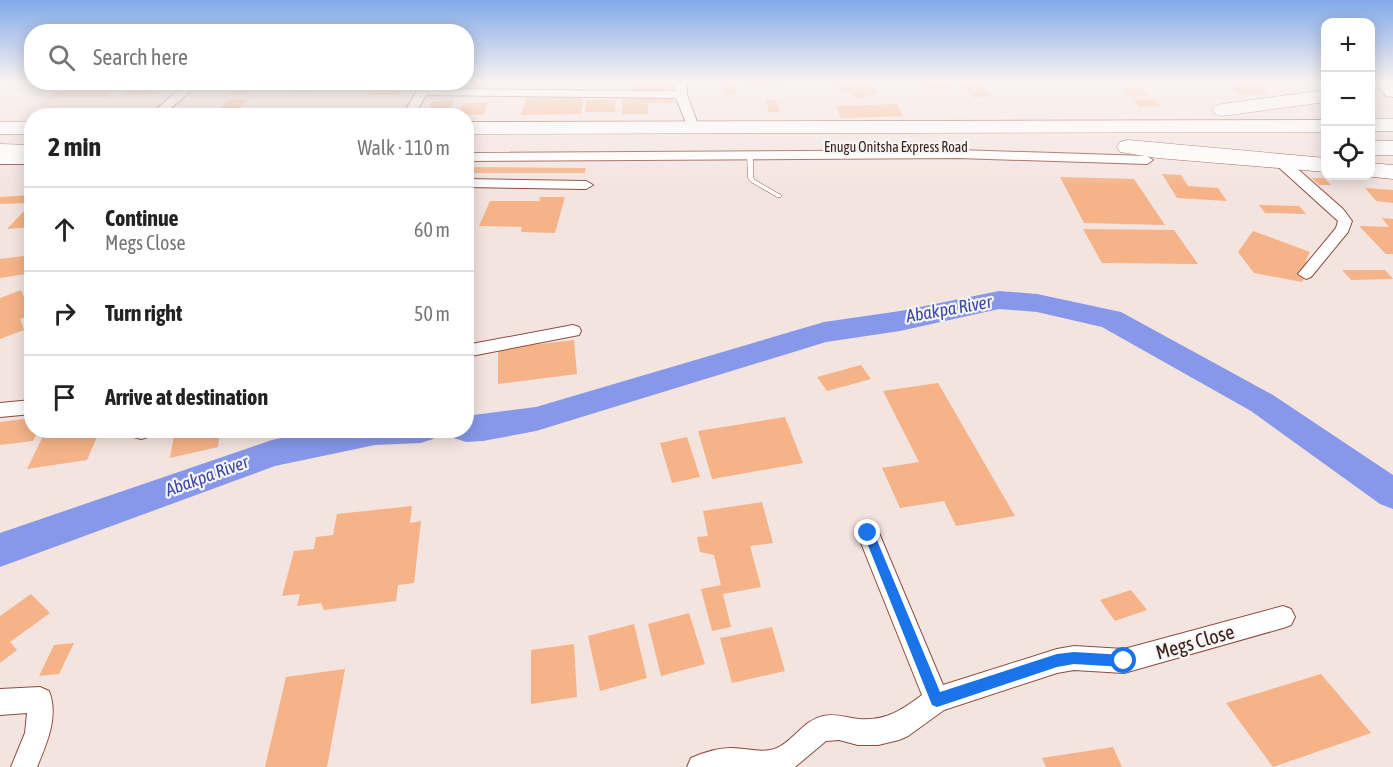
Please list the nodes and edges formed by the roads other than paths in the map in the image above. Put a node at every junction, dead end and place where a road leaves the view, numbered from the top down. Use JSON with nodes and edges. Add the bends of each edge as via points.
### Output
{"nodes":[{"id":1,"x":689,"y":118,"type":"edge"},
{"id":2,"x":1168,"y":118,"type":"edge"},
{"id":3,"x":1375,"y":125,"type":"edge"},
{"id":4,"x":1393,"y":125,"type":"edge"},
{"id":5,"x":1321,"y":126,"type":"edge"},
{"id":6,"x":0,"y":128,"type":"edge"},
{"id":7,"x":24,"y":128,"type":"edge"},
{"id":8,"x":474,"y":128,"type":"edge"},
{"id":9,"x":693,"y":128,"type":"junction"},
{"id":10,"x":1049,"y":128,"type":"junction"},
{"id":11,"x":1128,"y":147,"type":"junction"},
{"id":12,"x":1321,"y":147,"type":"edge"},
{"id":13,"x":1375,"y":148,"type":"edge"},
{"id":14,"x":1393,"y":148,"type":"edge"},
{"id":15,"x":474,"y":149,"type":"edge"},
{"id":16,"x":0,"y":151,"type":"edge"},
{"id":17,"x":24,"y":152,"type":"edge"},
{"id":18,"x":750,"y":155,"type":"junction"},
{"id":19,"x":474,"y":157,"type":"edge"},
{"id":20,"x":0,"y":160,"type":"edge"},
{"id":21,"x":24,"y":160,"type":"edge"},
{"id":22,"x":1147,"y":160,"type":"dead end"},
{"id":23,"x":1280,"y":160,"type":"junction"},
{"id":24,"x":1321,"y":164,"type":"edge"},
{"id":25,"x":1375,"y":170,"type":"edge"},
{"id":26,"x":1393,"y":172,"type":"edge"},
{"id":27,"x":474,"y":183,"type":"edge"},
{"id":28,"x":586,"y":185,"type":"dead end"},
{"id":29,"x":779,"y":196,"type":"dead end"},
{"id":30,"x":1306,"y":274,"type":"dead end"},
{"id":31,"x":573,"y":331,"type":"dead end"},
{"id":32,"x":474,"y":350,"type":"edge"},
{"id":33,"x":24,"y":408,"type":"edge"},
{"id":34,"x":0,"y":410,"type":"edge"},
{"id":35,"x":868,"y":533,"type":"dead end"},
{"id":36,"x":1283,"y":617,"type":"dead end"},
{"id":37,"x":937,"y":700,"type":"junction"},
{"id":38,"x":0,"y":702,"type":"edge"},
{"id":39,"x":780,"y":763,"type":"edge"},
{"id":40,"x":24,"y":767,"type":"edge"},
{"id":41,"x":700,"y":767,"type":"edge"}],
"edges":[{"from":1,"to":9,"type":"street"},
{"from":2,"to":10,"type":"highway"},
{"from":3,"to":4,"type":"highway"},
{"from":5,"to":10,"type":"highway","name":"Enugu Onitsha Express Road"},
{"from":6,"to":7,"type":"highway"},
{"from":8,"to":9,"type":"highway","name":"Enugu Onitsha Express Road"},
{"from":9,"to":10,"type":"highway","name":"Enugu Onitsha Express Road"},
{"from":11,"to":12,"type":"highway","name":"Enugu Onitsha Express Road"},
{"from":11,"to":15,"type":"highway","name":"Enugu Onitsha Express Road"},
{"from":11,"to":23,"type":"highway"},
{"from":13,"to":14,"type":"highway"},
{"from":16,"to":17,"type":"highway"},
{"from":18,"to":19,"type":"street"},
{"from":18,"to":22,"type":"street","via":[[959,154]]},
{"from":18,"to":29,"type":"lane","via":[[750,177]]},
{"from":20,"to":21,"type":"street"},
{"from":23,"to":24,"type":"highway"},
{"from":23,"to":30,"type":"street","via":[[1345,221]]},
{"from":25,"to":26,"type":"highway"},
{"from":27,"to":28,"type":"street"},
{"from":31,"to":32,"type":"street"},
{"from":33,"to":34,"type":"street"},
{"from":35,"to":37,"type":"street"},
{"from":36,"to":37,"type":"street","name":"Megs Close","via":[[1124,661],[1057,661]]},
{"from":37,"to":39,"type":"street","name":"Megs Close","via":[[899,727],[878,732],[821,729]]},
{"from":38,"to":40,"type":"street","via":[[40,700],[38,734]]},
{"from":39,"to":41,"type":"street","via":[[729,761]]}]}
